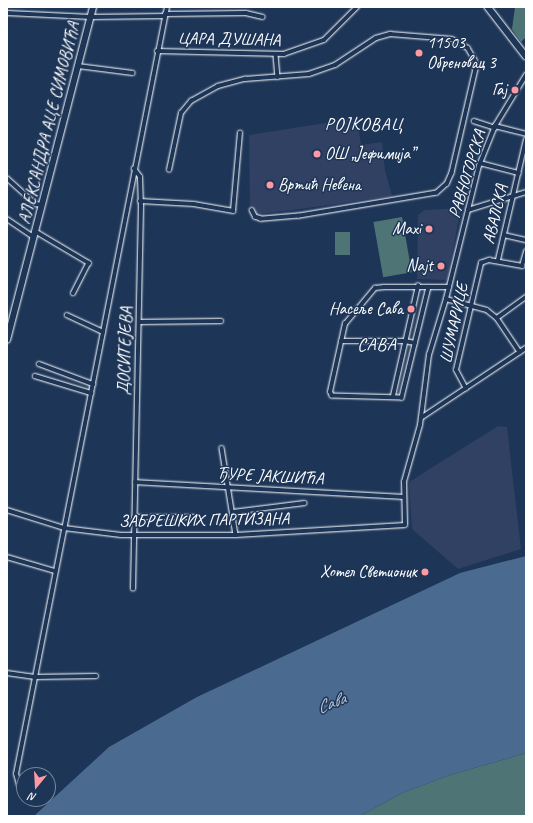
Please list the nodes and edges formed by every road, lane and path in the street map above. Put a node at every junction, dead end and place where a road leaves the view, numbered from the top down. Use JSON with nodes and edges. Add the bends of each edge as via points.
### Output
{"nodes":[{"id":1,"x":93,"y":7,"type":"edge"},
{"id":2,"x":166,"y":7,"type":"edge"},
{"id":3,"x":357,"y":7,"type":"edge"},
{"id":4,"x":488,"y":7,"type":"edge"},
{"id":5,"x":7,"y":13,"type":"edge"},
{"id":6,"x":165,"y":15,"type":"junction"},
{"id":7,"x":91,"y":17,"type":"junction"},
{"id":8,"x":263,"y":17,"type":"dead end"},
{"id":9,"x":157,"y":51,"type":"junction"},
{"id":10,"x":276,"y":55,"type":"junction"},
{"id":11,"x":526,"y":56,"type":"edge"},
{"id":12,"x":78,"y":66,"type":"junction"},
{"id":13,"x":133,"y":73,"type":"dead end"},
{"id":14,"x":526,"y":75,"type":"edge"},
{"id":15,"x":278,"y":77,"type":"junction"},
{"id":16,"x":474,"y":121,"type":"dead end"},
{"id":17,"x":495,"y":127,"type":"junction"},
{"id":18,"x":240,"y":133,"type":"dead end"},
{"id":19,"x":526,"y":134,"type":"edge"},
{"id":20,"x":526,"y":140,"type":"edge"},
{"id":21,"x":480,"y":163,"type":"junction"},
{"id":22,"x":134,"y":170,"type":"junction"},
{"id":23,"x":170,"y":170,"type":"dead end"},
{"id":24,"x":519,"y":173,"type":"junction"},
{"id":25,"x":7,"y":178,"type":"edge"},
{"id":26,"x":526,"y":192,"type":"edge"},
{"id":27,"x":513,"y":196,"type":"junction"},
{"id":28,"x":140,"y":201,"type":"junction"},
{"id":29,"x":42,"y":205,"type":"junction"},
{"id":30,"x":468,"y":210,"type":"junction"},
{"id":31,"x":252,"y":211,"type":"dead end"},
{"id":32,"x":7,"y":219,"type":"edge"},
{"id":33,"x":34,"y":234,"type":"junction"},
{"id":34,"x":504,"y":235,"type":"junction"},
{"id":35,"x":526,"y":240,"type":"edge"},
{"id":36,"x":526,"y":252,"type":"edge"},
{"id":37,"x":498,"y":260,"type":"junction"},
{"id":38,"x":418,"y":286,"type":"junction"},
{"id":39,"x":429,"y":287,"type":"junction"},
{"id":40,"x":449,"y":287,"type":"junction"},
{"id":41,"x":74,"y":293,"type":"dead end"},
{"id":42,"x":526,"y":297,"type":"edge"},
{"id":43,"x":446,"y":299,"type":"junction"},
{"id":44,"x":470,"y":305,"type":"junction"},
{"id":45,"x":67,"y":315,"type":"dead end"},
{"id":46,"x":497,"y":318,"type":"junction"},
{"id":47,"x":221,"y":321,"type":"dead end"},
{"id":48,"x":139,"y":322,"type":"junction"},
{"id":49,"x":9,"y":327,"type":"edge"},
{"id":50,"x":103,"y":332,"type":"junction"},
{"id":51,"x":7,"y":340,"type":"edge"},
{"id":52,"x":341,"y":341,"type":"junction"},
{"id":53,"x":404,"y":341,"type":"junction"},
{"id":54,"x":415,"y":343,"type":"junction"},
{"id":55,"x":526,"y":348,"type":"edge"},
{"id":56,"x":520,"y":352,"type":"junction"},
{"id":57,"x":40,"y":364,"type":"dead end"},
{"id":58,"x":35,"y":376,"type":"dead end"},
{"id":59,"x":93,"y":384,"type":"junction"},
{"id":60,"x":466,"y":389,"type":"junction"},
{"id":61,"x":91,"y":393,"type":"junction"},
{"id":62,"x":393,"y":396,"type":"junction"},
{"id":63,"x":421,"y":418,"type":"junction"},
{"id":64,"x":222,"y":448,"type":"dead end"},
{"id":65,"x":135,"y":482,"type":"junction"},
{"id":66,"x":228,"y":486,"type":"junction"},
{"id":67,"x":403,"y":497,"type":"junction"},
{"id":68,"x":304,"y":503,"type":"dead end"},
{"id":69,"x":7,"y":510,"type":"edge"},
{"id":70,"x":233,"y":512,"type":"junction"},
{"id":71,"x":134,"y":517,"type":"junction"},
{"id":72,"x":194,"y":517,"type":"dead end"},
{"id":73,"x":405,"y":525,"type":"joint"},
{"id":74,"x":64,"y":528,"type":"junction"},
{"id":75,"x":134,"y":535,"type":"junction"},
{"id":76,"x":236,"y":535,"type":"junction"},
{"id":77,"x":7,"y":557,"type":"edge"},
{"id":78,"x":55,"y":571,"type":"junction"},
{"id":79,"x":133,"y":589,"type":"dead end"},
{"id":80,"x":7,"y":673,"type":"edge"},
{"id":81,"x":96,"y":676,"type":"dead end"},
{"id":82,"x":35,"y":678,"type":"junction"},
{"id":83,"x":17,"y":767,"type":"edge"}],
"edges":[{"from":1,"to":7,"type":"street","name":"АЛЕКСАНДРА АЦЕ СИМОВИЋА"},
{"from":2,"to":6,"type":"street"},
{"from":3,"to":10,"type":"street","name":"ЦАРА ДУШАНА","via":[[324,40],[301,50]]},
{"from":4,"to":11,"type":"street"},
{"from":5,"to":7,"type":"street"},
{"from":6,"to":7,"type":"street"},
{"from":6,"to":8,"type":"street","via":[[246,12]]},
{"from":6,"to":9,"type":"street"},
{"from":7,"to":12,"type":"street","name":"АЛЕКСАНДРА АЦЕ СИМОВИЋА"},
{"from":9,"to":10,"type":"street","name":"ЦАРА ДУШАНА"},
{"from":9,"to":22,"type":"street"},
{"from":10,"to":15,"type":"street"},
{"from":12,"to":13,"type":"street"},
{"from":12,"to":29,"type":"street","name":"АЛЕКСАНДРА АЦЕ СИМОВИЋА"},
{"from":14,"to":17,"type":"street","name":"РАВНОГОРСКА"},
{"from":15,"to":23,"type":"street","via":[[229,82],[191,100],[181,113]]},
{"from":15,"to":31,"type":"street","via":[[309,74],[329,68],[376,38],[390,34],[457,41],[468,48],[476,64],[452,173],[447,184],[437,193],[299,216],[261,219],[255,217]]},
{"from":16,"to":17,"type":"street"},
{"from":17,"to":19,"type":"street"},
{"from":17,"to":21,"type":"street","name":"РАВНОГОРСКА"},
{"from":18,"to":28,"type":"street","via":[[233,211],[194,204]]},
{"from":20,"to":24,"type":"street","name":"АВАЛСКА"},
{"from":21,"to":24,"type":"street","name":"АВАЛСКА"},
{"from":21,"to":30,"type":"street","name":"РАВНОГОРСКА"},
{"from":22,"to":28,"type":"street","name":"ДОСИТЕЈЕВА","via":[[140,177]]},
{"from":22,"to":50,"type":"street"},
{"from":24,"to":27,"type":"street","name":"АВАЛСКА"},
{"from":25,"to":29,"type":"street","via":[[35,203]]},
{"from":26,"to":27,"type":"street"},
{"from":27,"to":30,"type":"street"},
{"from":27,"to":34,"type":"street","name":"АВАЛСКА"},
{"from":28,"to":48,"type":"street","name":"ДОСИТЕЈЕВА"},
{"from":29,"to":33,"type":"street","name":"АЛЕКСАНДРА АЦЕ СИМОВИЋА"},
{"from":30,"to":40,"type":"street","name":"РАВНОГОРСКА"},
{"from":32,"to":33,"type":"street"},
{"from":33,"to":41,"type":"street","via":[[89,262]]},
{"from":33,"to":49,"type":"street","name":"АЛЕКСАНДРА АЦЕ СИМОВИЋА"},
{"from":34,"to":35,"type":"street"},
{"from":34,"to":37,"type":"street","name":"АВАЛСКА"},
{"from":36,"to":37,"type":"street","via":[[522,266]]},
{"from":37,"to":44,"type":"street","name":"ШУМАРИЦЕ","via":[[483,261]]},
{"from":38,"to":39,"type":"street"},
{"from":38,"to":52,"type":"street","via":[[375,288],[347,320]]},
{"from":38,"to":53,"type":"street"},
{"from":39,"to":40,"type":"street"},
{"from":39,"to":54,"type":"street"},
{"from":40,"to":43,"type":"street","name":"РАВНОГОРСКА"},
{"from":42,"to":46,"type":"street"},
{"from":43,"to":44,"type":"street"},
{"from":43,"to":63,"type":"street","name":"РАВНОГОРСКА","via":[[429,355]]},
{"from":44,"to":46,"type":"street","via":[[487,310]]},
{"from":44,"to":60,"type":"street","name":"ШУМАРИЦЕ","via":[[456,370]]},
{"from":45,"to":50,"type":"street"},
{"from":46,"to":56,"type":"street"},
{"from":47,"to":48,"type":"street"},
{"from":48,"to":65,"type":"street","name":"ДОСИТЕЈЕВА"},
{"from":49,"to":51,"type":"street","name":"АЛЕКСАНДРА АЦЕ СИМОВИЋА"},
{"from":50,"to":59,"type":"street"},
{"from":52,"to":53,"type":"street"},
{"from":52,"to":62,"type":"street","via":[[330,392],[332,396]]},
{"from":53,"to":54,"type":"street"},
{"from":53,"to":62,"type":"street"},
{"from":54,"to":62,"type":"street","via":[[402,398]]},
{"from":55,"to":56,"type":"street"},
{"from":56,"to":60,"type":"street"},
{"from":57,"to":59,"type":"street"},
{"from":58,"to":61,"type":"street"},
{"from":59,"to":61,"type":"street"},
{"from":60,"to":63,"type":"street"},
{"from":61,"to":74,"type":"street"},
{"from":63,"to":67,"type":"street","name":"РАВНОГОРСКА","via":[[404,482]]},
{"from":64,"to":66,"type":"street"},
{"from":65,"to":66,"type":"street","name":"ЂУРЕ ЈАКШИЋА"},
{"from":65,"to":71,"type":"street","name":"ДОСИТЕЈЕВА"},
{"from":66,"to":67,"type":"street","name":"ЂУРЕ ЈАКШИЋА"},
{"from":66,"to":70,"type":"street"},
{"from":67,"to":73,"type":"street","name":"РАВНОГОРСКА"},
{"from":68,"to":70,"type":"street"},
{"from":69,"to":74,"type":"street","name":"ЗАБРЕШКИХ ПАРТИЗАНА"},
{"from":70,"to":76,"type":"street"},
{"from":71,"to":72,"type":"street"},
{"from":71,"to":75,"type":"street","name":"ДОСИТЕЈЕВА"},
{"from":73,"to":76,"type":"street","name":"ЗАБРЕШКИХ ПАРТИЗАНА"},
{"from":74,"to":75,"type":"street","name":"ЗАБРЕШКИХ ПАРТИЗАНА","via":[[100,534]]},
{"from":74,"to":78,"type":"street"},
{"from":75,"to":76,"type":"street","name":"ЗАБРЕШКИХ ПАРТИЗАНА"},
{"from":75,"to":79,"type":"street","name":"ДОСИТЕЈЕВА"},
{"from":77,"to":78,"type":"street"},
{"from":78,"to":82,"type":"street"},
{"from":80,"to":82,"type":"street"},
{"from":81,"to":82,"type":"street"},
{"from":82,"to":83,"type":"street"}]}
